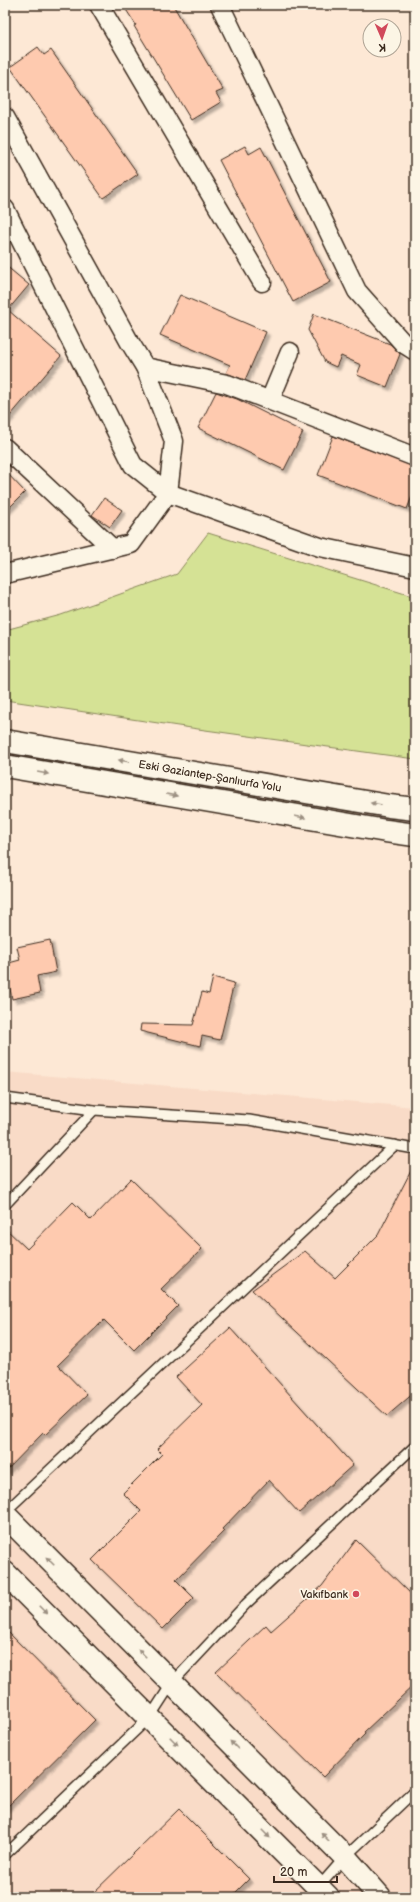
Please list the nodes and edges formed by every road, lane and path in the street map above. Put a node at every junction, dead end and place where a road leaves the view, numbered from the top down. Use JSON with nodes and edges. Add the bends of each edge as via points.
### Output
{"nodes":[{"id":1,"x":99,"y":5,"type":"edge"},
{"id":2,"x":220,"y":5,"type":"edge"},
{"id":3,"x":5,"y":118,"type":"edge"},
{"id":4,"x":5,"y":208,"type":"edge"},
{"id":5,"x":262,"y":282,"type":"dead end"},
{"id":6,"x":415,"y":351,"type":"edge"},
{"id":7,"x":290,"y":352,"type":"dead end"},
{"id":8,"x":145,"y":367,"type":"junction"},
{"id":9,"x":270,"y":400,"type":"junction"},
{"id":10,"x":5,"y":448,"type":"edge"},
{"id":11,"x":415,"y":457,"type":"edge"},
{"id":12,"x":168,"y":493,"type":"junction"},
{"id":13,"x":113,"y":548,"type":"junction"},
{"id":14,"x":415,"y":567,"type":"edge"},
{"id":15,"x":5,"y":574,"type":"edge"},
{"id":16,"x":5,"y":741,"type":"edge"},
{"id":17,"x":5,"y":766,"type":"edge"},
{"id":18,"x":415,"y":809,"type":"edge"},
{"id":19,"x":415,"y":834,"type":"edge"},
{"id":20,"x":5,"y":1098,"type":"edge"},
{"id":21,"x":94,"y":1110,"type":"junction"},
{"id":22,"x":395,"y":1145,"type":"junction"},
{"id":23,"x":415,"y":1149,"type":"edge"},
{"id":24,"x":5,"y":1205,"type":"edge"},
{"id":25,"x":415,"y":1446,"type":"edge"},
{"id":26,"x":5,"y":1512,"type":"edge"},
{"id":27,"x":5,"y":1515,"type":"edge"},
{"id":28,"x":5,"y":1573,"type":"edge"},
{"id":29,"x":172,"y":1683,"type":"junction"},
{"id":30,"x":150,"y":1717,"type":"junction"},
{"id":31,"x":415,"y":1791,"type":"edge"},
{"id":32,"x":5,"y":1854,"type":"edge"},
{"id":33,"x":345,"y":1857,"type":"junction"},
{"id":34,"x":319,"y":1894,"type":"edge"},
{"id":35,"x":380,"y":1897,"type":"edge"}],
"edges":[{"from":1,"to":5,"type":"street"},
{"from":2,"to":6,"type":"street","via":[[357,291],[404,344]]},
{"from":3,"to":8,"type":"street","via":[[128,341]]},
{"from":4,"to":12,"type":"street","via":[[133,465]]},
{"from":7,"to":9,"type":"street"},
{"from":8,"to":9,"type":"street","via":[[227,384]]},
{"from":8,"to":12,"type":"street","via":[[174,442]]},
{"from":9,"to":11,"type":"street"},
{"from":10,"to":13,"type":"street"},
{"from":12,"to":13,"type":"street","via":[[131,544]]},
{"from":12,"to":14,"type":"street","via":[[320,547]]},
{"from":13,"to":15,"type":"street"},
{"from":18,"to":16,"type":"street","name":"Eski Gaziantep-Şanlıurfa Yolu","one_way":true},
{"from":17,"to":19,"type":"street","one_way":true,"via":[[362,828]]},
{"from":20,"to":21,"type":"lane"},
{"from":21,"to":22,"type":"lane","via":[[249,1120]]},
{"from":21,"to":24,"type":"lane"},
{"from":22,"to":23,"type":"lane"},
{"from":22,"to":26,"type":"lane"},
{"from":25,"to":29,"type":"lane","via":[[246,1604]]},
{"from":29,"to":27,"type":"street","one_way":true},
{"from":28,"to":30,"type":"street","one_way":true},
{"from":29,"to":30,"type":"lane"},
{"from":33,"to":29,"type":"street","one_way":true},
{"from":30,"to":32,"type":"lane"},
{"from":30,"to":34,"type":"street","one_way":true},
{"from":31,"to":33,"type":"lane"},
{"from":33,"to":34,"type":"lane"},
{"from":33,"to":35,"type":"street"}]}
